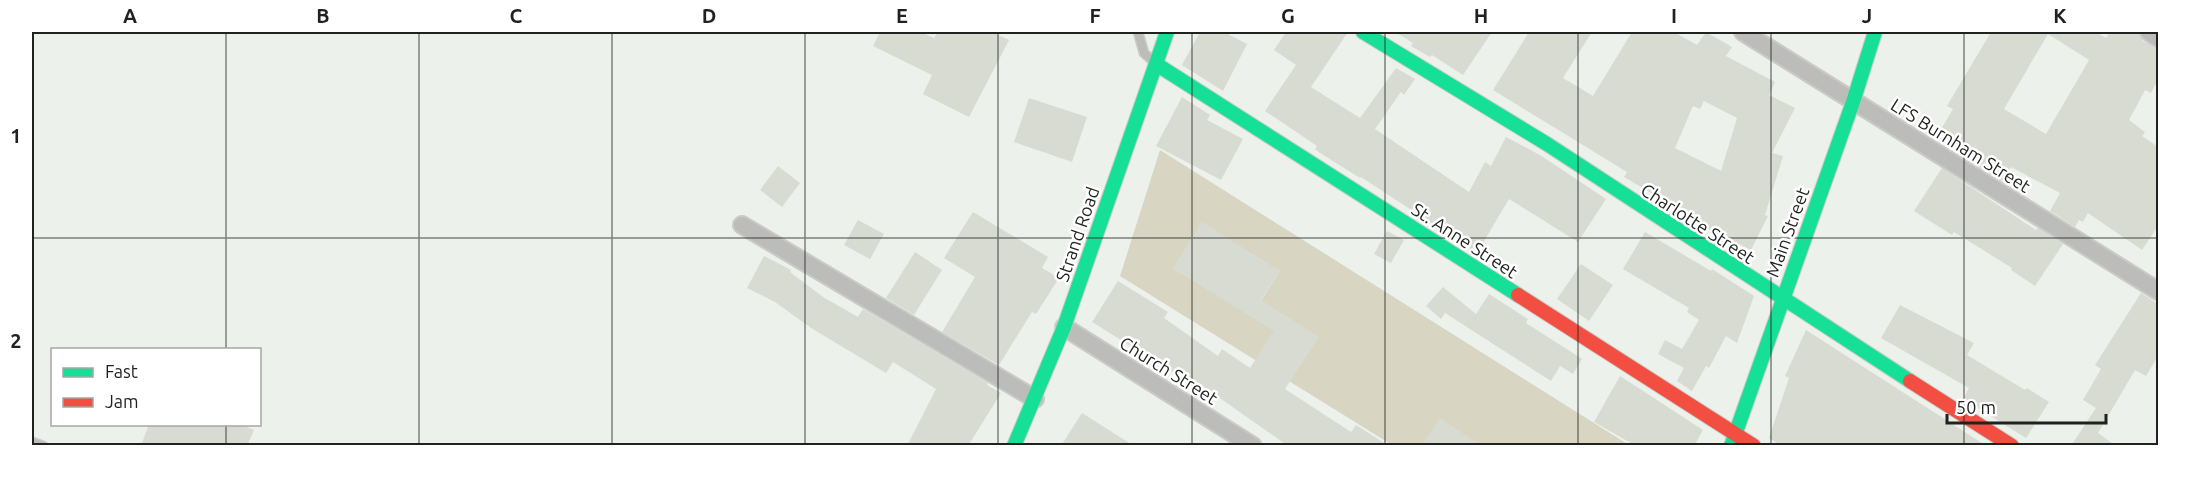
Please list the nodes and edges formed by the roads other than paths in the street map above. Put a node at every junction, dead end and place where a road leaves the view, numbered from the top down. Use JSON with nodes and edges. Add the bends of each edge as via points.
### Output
{"nodes":[{"id":1,"x":1138,"y":32,"type":"edge"},
{"id":2,"x":1167,"y":32,"type":"edge"},
{"id":3,"x":1364,"y":32,"type":"edge"},
{"id":4,"x":1743,"y":32,"type":"edge"},
{"id":5,"x":1875,"y":32,"type":"edge"},
{"id":6,"x":2149,"y":32,"type":"edge"},
{"id":7,"x":2158,"y":38,"type":"edge"},
{"id":8,"x":1156,"y":64,"type":"junction"},
{"id":9,"x":1853,"y":102,"type":"junction"},
{"id":10,"x":742,"y":225,"type":"dead end"},
{"id":11,"x":2158,"y":291,"type":"edge"},
{"id":12,"x":1782,"y":300,"type":"junction"},
{"id":13,"x":1064,"y":327,"type":"junction"},
{"id":14,"x":1035,"y":399,"type":"junction"},
{"id":15,"x":1733,"y":440,"type":"edge"},
{"id":16,"x":32,"y":442,"type":"edge"},
{"id":17,"x":43,"y":446,"type":"edge"},
{"id":18,"x":1014,"y":446,"type":"edge"},
{"id":19,"x":1253,"y":446,"type":"edge"},
{"id":20,"x":1754,"y":446,"type":"edge"},
{"id":21,"x":2012,"y":446,"type":"edge"}],
"edges":[{"from":1,"to":8,"type":"lane","via":[[1144,53]]},
{"from":2,"to":8,"type":"street","name":"Strand Road"},
{"from":3,"to":12,"type":"street","name":"Charlotte Street","via":[[1547,144]]},
{"from":4,"to":9,"type":"street","name":"LFS Burnham Street"},
{"from":5,"to":9,"type":"street","name":"Main Street"},
{"from":6,"to":7,"type":"street"},
{"from":8,"to":13,"type":"street","name":"Strand Road"},
{"from":8,"to":15,"type":"street","name":"St. Anne Street"},
{"from":9,"to":11,"type":"street","name":"LFS Burnham Street"},
{"from":9,"to":12,"type":"street","name":"Main Street"},
{"from":10,"to":14,"type":"street"},
{"from":12,"to":15,"type":"street","name":"Main Street"},
{"from":12,"to":21,"type":"street","name":"Charlotte Street"},
{"from":13,"to":14,"type":"street","name":"Strand Road"},
{"from":13,"to":19,"type":"street","name":"Church Street"},
{"from":14,"to":18,"type":"street","name":"Strand Road"},
{"from":15,"to":20,"type":"street","name":"St. Anne Street"},
{"from":16,"to":17,"type":"lane"}]}
